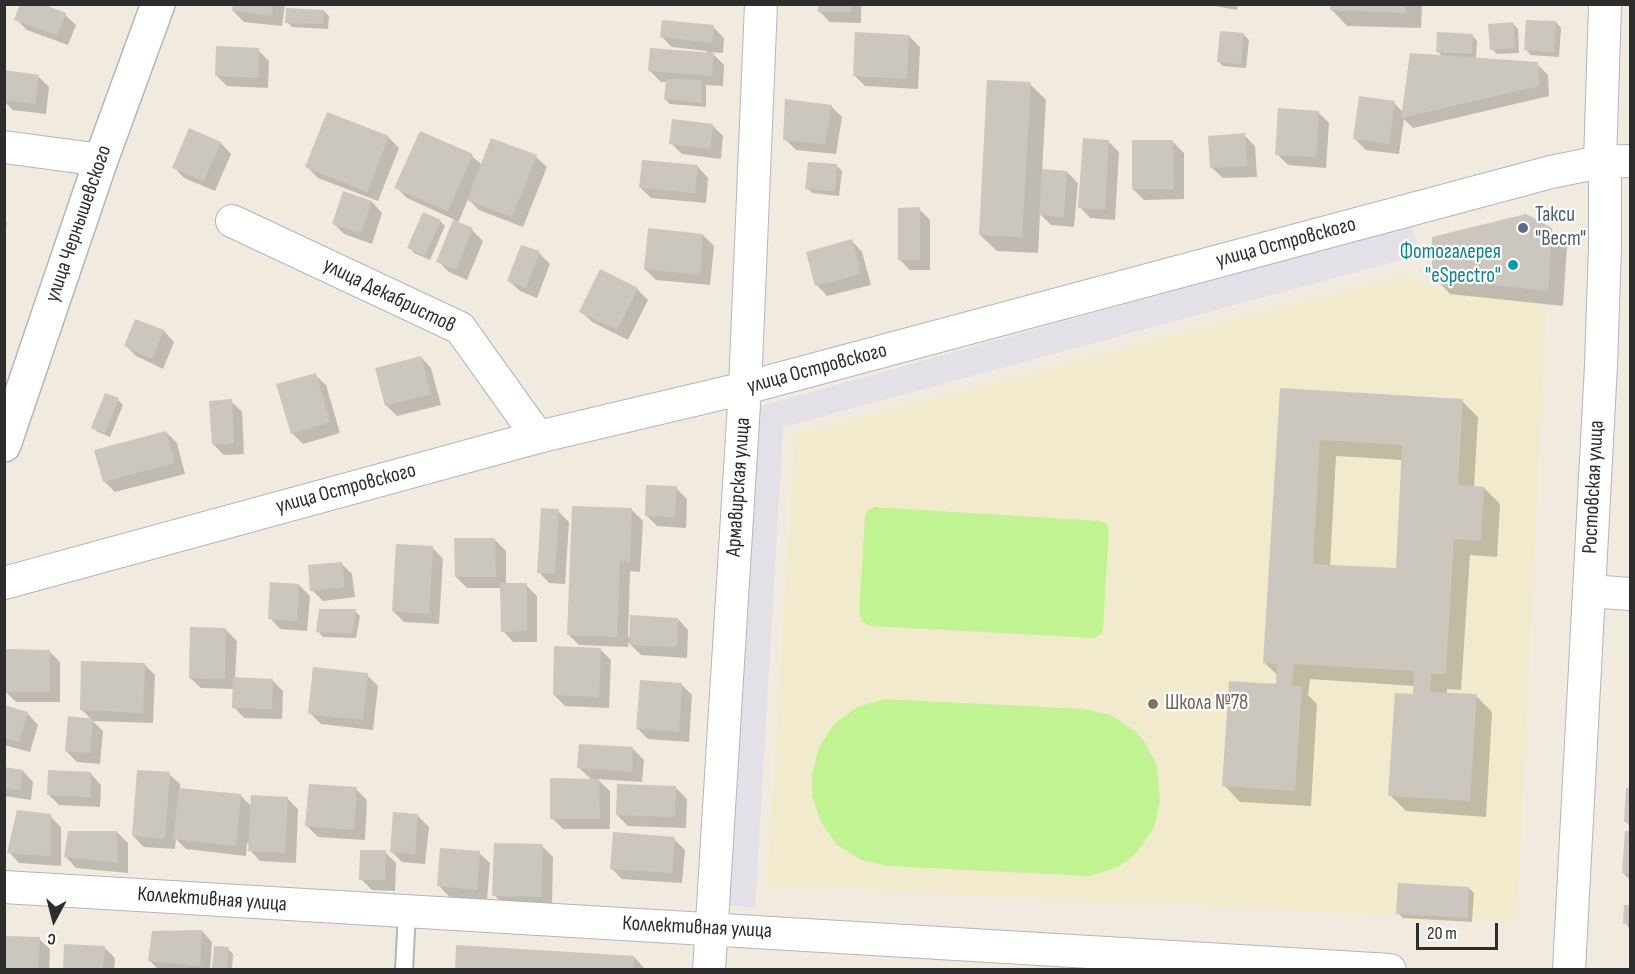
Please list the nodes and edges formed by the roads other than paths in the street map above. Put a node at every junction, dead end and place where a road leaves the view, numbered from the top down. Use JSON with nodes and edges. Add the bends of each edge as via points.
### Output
{"nodes":[{"id":1,"x":158,"y":4,"type":"edge"},
{"id":2,"x":760,"y":4,"type":"edge"},
{"id":3,"x":1605,"y":4,"type":"edge"},
{"id":4,"x":4,"y":147,"type":"edge"},
{"id":5,"x":101,"y":160,"type":"junction"},
{"id":6,"x":1615,"y":161,"type":"edge"},
{"id":7,"x":232,"y":221,"type":"dead end"},
{"id":8,"x":745,"y":388,"type":"junction"},
{"id":9,"x":538,"y":437,"type":"junction"},
{"id":10,"x":4,"y":445,"type":"edge"},
{"id":11,"x":4,"y":583,"type":"edge"},
{"id":12,"x":1589,"y":591,"type":"junction"},
{"id":13,"x":1630,"y":594,"type":"edge"},
{"id":14,"x":4,"y":887,"type":"edge"},
{"id":15,"x":407,"y":912,"type":"junction"},
{"id":16,"x":711,"y":928,"type":"junction"},
{"id":17,"x":404,"y":969,"type":"edge"},
{"id":18,"x":709,"y":969,"type":"edge"},
{"id":19,"x":1390,"y":969,"type":"edge"},
{"id":20,"x":1569,"y":969,"type":"edge"}],
"edges":[{"from":1,"to":5,"type":"street","name":"улица Чернышевского"},
{"from":2,"to":8,"type":"street","name":"Армавирская улица"},
{"from":3,"to":6,"type":"street","name":"Ростовская улица"},
{"from":4,"to":5,"type":"street"},
{"from":5,"to":10,"type":"street","name":"улица Чернышевского"},
{"from":6,"to":8,"type":"street","name":"улица Островского","via":[[1551,172]]},
{"from":6,"to":12,"type":"street","name":"Ростовская улица","via":[[1605,181]]},
{"from":7,"to":9,"type":"street","name":"улица Декабристов","via":[[460,328]]},
{"from":8,"to":9,"type":"street","name":"улица Островского"},
{"from":8,"to":16,"type":"street","name":"Армавирская улица"},
{"from":9,"to":11,"type":"street","name":"улица Островского"},
{"from":12,"to":13,"type":"street"},
{"from":12,"to":20,"type":"street","name":"Ростовская улица"},
{"from":14,"to":15,"type":"street","name":"Коллективная улица"},
{"from":15,"to":16,"type":"street","name":"Коллективная улица"},
{"from":15,"to":17,"type":"lane"},
{"from":16,"to":18,"type":"street","name":"Армавирская улица"},
{"from":16,"to":19,"type":"street","name":"Коллективная улица"}]}
